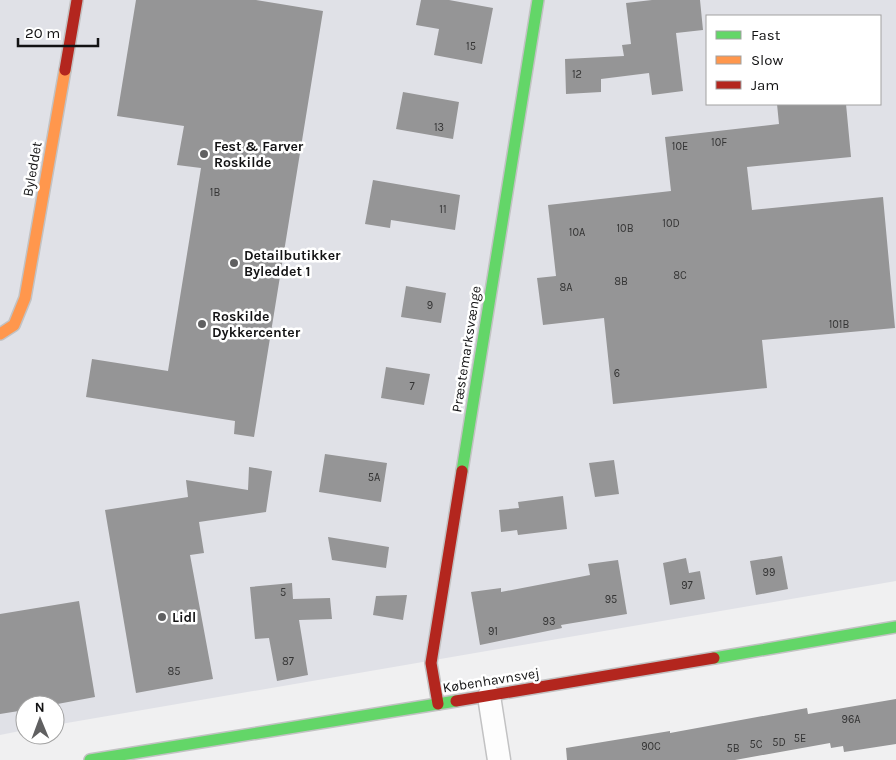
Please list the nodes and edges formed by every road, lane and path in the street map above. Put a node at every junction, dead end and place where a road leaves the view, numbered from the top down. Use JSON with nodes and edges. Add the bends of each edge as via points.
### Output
{"nodes":[{"id":1,"x":77,"y":0,"type":"edge"},
{"id":2,"x":538,"y":0,"type":"edge"},
{"id":3,"x":0,"y":334,"type":"edge"},
{"id":4,"x":896,"y":627,"type":"edge"},
{"id":5,"x":489,"y":696,"type":"junction"},
{"id":6,"x":438,"y":704,"type":"junction"},
{"id":7,"x":90,"y":760,"type":"edge"},
{"id":8,"x":499,"y":760,"type":"edge"}],
"edges":[{"from":1,"to":3,"type":"street","name":"Byleddet","via":[[25,298],[14,325]]},
{"from":2,"to":6,"type":"street","name":"Præstemarksvænge","via":[[431,663]]},
{"from":4,"to":5,"type":"street","name":"Københavnsvej"},
{"from":5,"to":6,"type":"street","name":"Københavnsvej"},
{"from":5,"to":8,"type":"street"},
{"from":6,"to":7,"type":"street","name":"Københavnsvej"}]}
